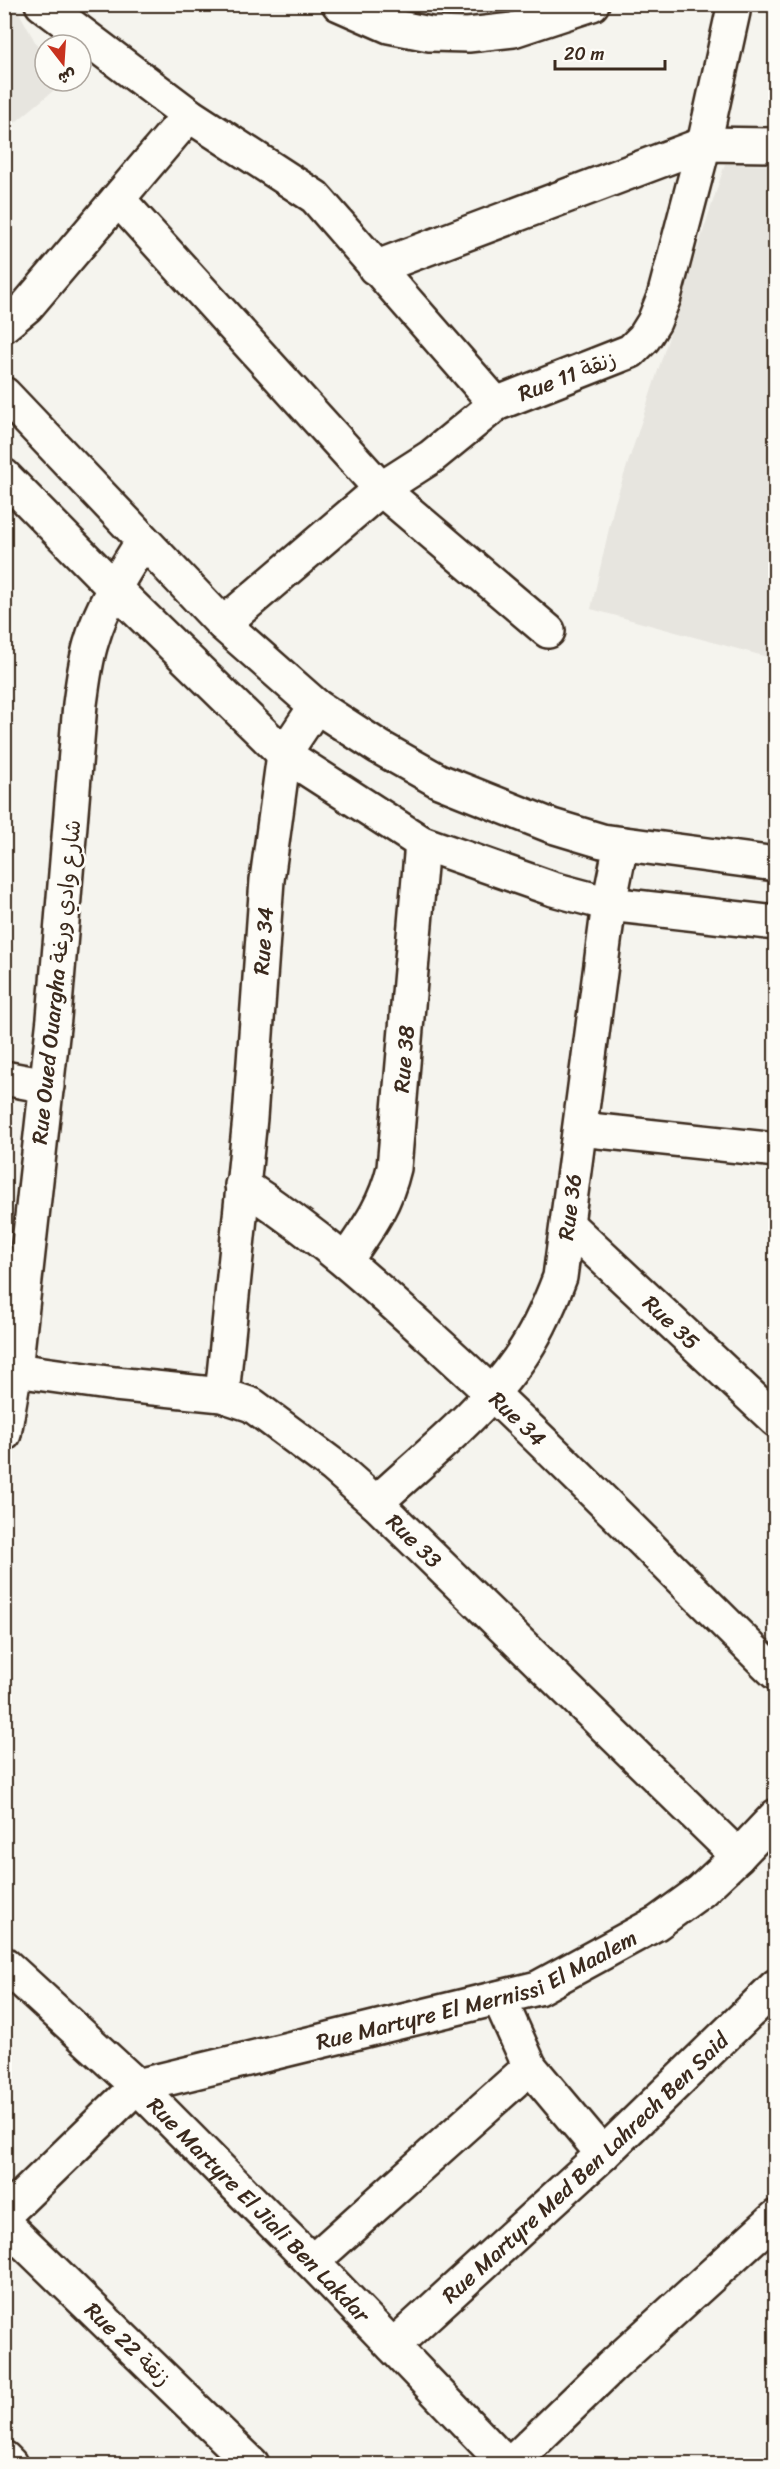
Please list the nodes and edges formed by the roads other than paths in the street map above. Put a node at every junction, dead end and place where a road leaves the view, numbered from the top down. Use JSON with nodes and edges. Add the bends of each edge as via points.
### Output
{"nodes":[{"id":1,"x":42,"y":4,"type":"edge"},
{"id":2,"x":339,"y":4,"type":"edge"},
{"id":3,"x":592,"y":4,"type":"edge"},
{"id":4,"x":727,"y":7,"type":"edge"},
{"id":5,"x":189,"y":115,"type":"junction"},
{"id":6,"x":704,"y":144,"type":"junction"},
{"id":7,"x":776,"y":145,"type":"edge"},
{"id":8,"x":118,"y":199,"type":"junction"},
{"id":9,"x":375,"y":268,"type":"junction"},
{"id":10,"x":4,"y":325,"type":"edge"},
{"id":11,"x":4,"y":394,"type":"edge"},
{"id":12,"x":496,"y":404,"type":"junction"},
{"id":13,"x":4,"y":476,"type":"edge"},
{"id":14,"x":381,"y":489,"type":"junction"},
{"id":15,"x":143,"y":541,"type":"junction"},
{"id":16,"x":115,"y":589,"type":"junction"},
{"id":17,"x":223,"y":624,"type":"junction"},
{"id":18,"x":548,"y":631,"type":"dead end"},
{"id":19,"x":315,"y":706,"type":"junction"},
{"id":20,"x":284,"y":754,"type":"junction"},
{"id":21,"x":422,"y":843,"type":"junction"},
{"id":22,"x":621,"y":844,"type":"junction"},
{"id":23,"x":776,"y":864,"type":"edge"},
{"id":24,"x":609,"y":904,"type":"junction"},
{"id":25,"x":776,"y":923,"type":"edge"},
{"id":26,"x":4,"y":1078,"type":"edge"},
{"id":27,"x":47,"y":1086,"type":"junction"},
{"id":28,"x":580,"y":1129,"type":"junction"},
{"id":29,"x":776,"y":1150,"type":"edge"},
{"id":30,"x":242,"y":1185,"type":"junction"},
{"id":31,"x":568,"y":1225,"type":"junction"},
{"id":32,"x":346,"y":1260,"type":"junction"},
{"id":33,"x":15,"y":1370,"type":"junction"},
{"id":34,"x":493,"y":1394,"type":"junction"},
{"id":35,"x":222,"y":1395,"type":"junction"},
{"id":36,"x":776,"y":1420,"type":"edge"},
{"id":37,"x":4,"y":1434,"type":"edge"},
{"id":38,"x":376,"y":1503,"type":"junction"},
{"id":39,"x":776,"y":1673,"type":"edge"},
{"id":40,"x":776,"y":1816,"type":"edge"},
{"id":41,"x":738,"y":1857,"type":"junction"},
{"id":42,"x":4,"y":1964,"type":"edge"},
{"id":43,"x":776,"y":1986,"type":"edge"},
{"id":44,"x":499,"y":1998,"type":"junction"},
{"id":45,"x":530,"y":2067,"type":"junction"},
{"id":46,"x":137,"y":2086,"type":"junction"},
{"id":47,"x":603,"y":2154,"type":"junction"},
{"id":48,"x":4,"y":2214,"type":"edge"},
{"id":49,"x":776,"y":2217,"type":"edge"},
{"id":50,"x":4,"y":2223,"type":"edge"},
{"id":51,"x":312,"y":2262,"type":"junction"},
{"id":52,"x":393,"y":2346,"type":"junction"},
{"id":53,"x":4,"y":2458,"type":"edge"},
{"id":54,"x":10,"y":2464,"type":"edge"},
{"id":55,"x":252,"y":2464,"type":"edge"},
{"id":56,"x":506,"y":2464,"type":"edge"},
{"id":57,"x":511,"y":2464,"type":"edge"}],
"edges":[{"from":1,"to":5,"type":"street"},
{"from":2,"to":3,"type":"street","via":[[388,26],[430,34],[468,35],[513,30]]},
{"from":4,"to":6,"type":"street","name":"Rue 11 زنقة"},
{"from":5,"to":8,"type":"street"},
{"from":5,"to":9,"type":"street","via":[[315,197]]},
{"from":6,"to":7,"type":"street"},
{"from":6,"to":9,"type":"street"},
{"from":6,"to":12,"type":"street","name":"Rue 11 زنقة","via":[[664,297],[644,338],[631,351]]},
{"from":8,"to":10,"type":"street","via":[[27,306]]},
{"from":8,"to":14,"type":"street"},
{"from":9,"to":12,"type":"street"},
{"from":11,"to":15,"type":"street"},
{"from":12,"to":14,"type":"street","name":"Rue 11 زنقة","via":[[431,457]]},
{"from":13,"to":16,"type":"street"},
{"from":14,"to":17,"type":"street","name":"Rue 11 زنقة"},
{"from":14,"to":18,"type":"street"},
{"from":15,"to":16,"type":"street","name":"Rue Oued Ouargha شارع وادي ورغة"},
{"from":15,"to":17,"type":"street"},
{"from":16,"to":20,"type":"street"},
{"from":16,"to":27,"type":"street","name":"Rue Oued Ouargha شارع وادي ورغة","via":[[92,638],[85,664]]},
{"from":17,"to":19,"type":"street"},
{"from":19,"to":20,"type":"street","name":"Rue 34"},
{"from":19,"to":22,"type":"street","via":[[439,781],[552,826]]},
{"from":20,"to":21,"type":"street"},
{"from":20,"to":30,"type":"street","name":"Rue 34","via":[[267,880]]},
{"from":21,"to":24,"type":"street","via":[[553,889]]},
{"from":21,"to":32,"type":"street","name":"Rue 38","via":[[394,1168],[378,1215]]},
{"from":22,"to":23,"type":"street"},
{"from":22,"to":24,"type":"street","name":"Rue 36"},
{"from":24,"to":25,"type":"street"},
{"from":24,"to":28,"type":"street","name":"Rue 36"},
{"from":26,"to":27,"type":"street"},
{"from":27,"to":33,"type":"street","name":"Rue Oued Ouargha شارع وادي ورغة"},
{"from":28,"to":29,"type":"street"},
{"from":28,"to":31,"type":"street","name":"Rue 36"},
{"from":30,"to":32,"type":"street","name":"Rue 34"},
{"from":30,"to":35,"type":"street","name":"Rue 34"},
{"from":31,"to":34,"type":"street","name":"Rue 36","via":[[560,1277],[545,1315],[520,1359]]},
{"from":31,"to":36,"type":"street","name":"Rue 35"},
{"from":32,"to":34,"type":"street","name":"Rue 34"},
{"from":33,"to":35,"type":"street","name":"Rue 33"},
{"from":33,"to":37,"type":"street","name":"Rue Oued Ouargha شارع وادي ورغة"},
{"from":34,"to":38,"type":"street","name":"Rue 36"},
{"from":34,"to":39,"type":"street","name":"Rue 34"},
{"from":35,"to":38,"type":"street","name":"Rue 33","via":[[252,1406],[334,1466]]},
{"from":38,"to":41,"type":"street","name":"Rue 33"},
{"from":40,"to":41,"type":"street","name":"Rue Martyre El Mernissi El Maalem"},
{"from":41,"to":44,"type":"street","name":"Rue Martyre El Mernissi El Maalem","via":[[657,1923],[538,1988]]},
{"from":42,"to":46,"type":"street","name":"Rue Martyre El Jiali Ben Lakdar"},
{"from":43,"to":47,"type":"street","name":"Rue Martyre Med Ben Lahrech Ben Said"},
{"from":44,"to":45,"type":"street"},
{"from":44,"to":46,"type":"street","name":"Rue Martyre El Mernissi El Maalem"},
{"from":45,"to":47,"type":"street"},
{"from":45,"to":51,"type":"street"},
{"from":46,"to":48,"type":"street"},
{"from":46,"to":51,"type":"street","name":"Rue Martyre El Jiali Ben Lakdar"},
{"from":47,"to":52,"type":"street","name":"Rue Martyre Med Ben Lahrech Ben Said"},
{"from":49,"to":57,"type":"street"},
{"from":50,"to":55,"type":"street","name":"Rue 22 زنقة"},
{"from":51,"to":52,"type":"street","name":"Rue Martyre El Jiali Ben Lakdar"},
{"from":52,"to":56,"type":"street","name":"Rue Martyre El Jiali Ben Lakdar"},
{"from":53,"to":54,"type":"street"}]}
